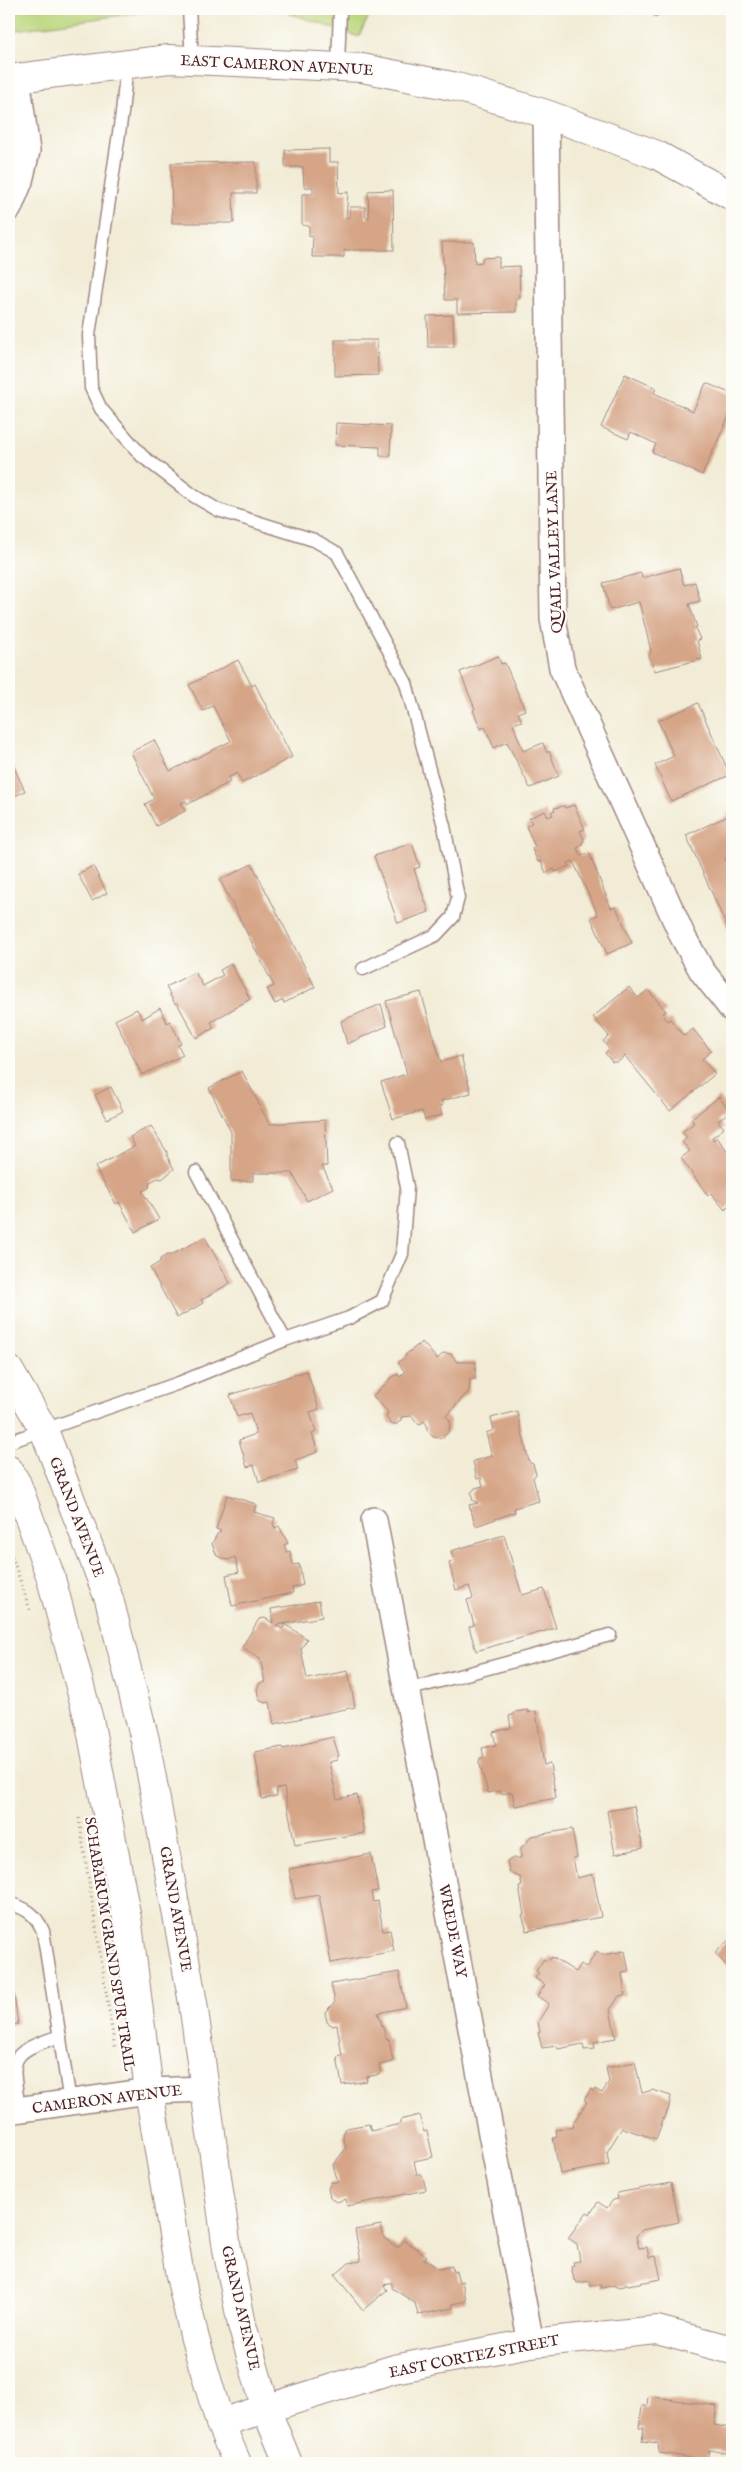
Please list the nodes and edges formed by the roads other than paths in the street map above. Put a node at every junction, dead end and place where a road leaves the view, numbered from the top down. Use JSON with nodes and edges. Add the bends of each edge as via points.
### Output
{"nodes":[{"id":1,"x":189,"y":9,"type":"edge"},
{"id":2,"x":340,"y":9,"type":"edge"},
{"id":3,"x":192,"y":60,"type":"junction"},
{"id":4,"x":127,"y":64,"type":"junction"},
{"id":5,"x":338,"y":66,"type":"junction"},
{"id":6,"x":13,"y":78,"type":"edge"},
{"id":7,"x":546,"y":114,"type":"junction"},
{"id":8,"x":732,"y":196,"type":"edge"},
{"id":9,"x":9,"y":208,"type":"edge"},
{"id":10,"x":362,"y":969,"type":"dead end"},
{"id":11,"x":732,"y":1009,"type":"edge"},
{"id":12,"x":398,"y":1143,"type":"dead end"},
{"id":13,"x":196,"y":1172,"type":"dead end"},
{"id":14,"x":285,"y":1340,"type":"junction"},
{"id":15,"x":9,"y":1370,"type":"edge"},
{"id":16,"x":44,"y":1430,"type":"junction"},
{"id":17,"x":9,"y":1442,"type":"edge"},
{"id":18,"x":9,"y":1470,"type":"edge"},
{"id":19,"x":374,"y":1520,"type":"dead end"},
{"id":20,"x":610,"y":1635,"type":"dead end"},
{"id":21,"x":407,"y":1690,"type":"junction"},
{"id":22,"x":9,"y":1903,"type":"edge"},
{"id":23,"x":60,"y":2036,"type":"junction"},
{"id":24,"x":205,"y":2089,"type":"junction"},
{"id":25,"x":149,"y":2091,"type":"junction"},
{"id":26,"x":70,"y":2102,"type":"junction"},
{"id":27,"x":14,"y":2110,"type":"edge"},
{"id":28,"x":531,"y":2342,"type":"junction"},
{"id":29,"x":732,"y":2350,"type":"edge"},
{"id":30,"x":266,"y":2409,"type":"junction"},
{"id":31,"x":220,"y":2423,"type":"junction"},
{"id":32,"x":237,"y":2463,"type":"edge"},
{"id":33,"x":288,"y":2463,"type":"edge"}],
"edges":[{"from":1,"to":3,"type":"lane"},
{"from":2,"to":5,"type":"lane"},
{"from":3,"to":4,"type":"main road","name":"EAST CAMERON AVENUE"},
{"from":3,"to":5,"type":"main road","name":"EAST CAMERON AVENUE"},
{"from":4,"to":6,"type":"main road","name":"EAST CAMERON AVENUE"},
{"from":4,"to":10,"type":"lane","via":[[89,335],[91,388],[101,409],[142,456],[194,496],[218,510],[314,540],[337,553],[406,683],[444,826],[458,898],[453,917],[436,935]]},
{"from":5,"to":7,"type":"main road","name":"EAST CAMERON AVENUE","via":[[457,87]]},
{"from":6,"to":9,"type":"street","via":[[26,151],[20,181]]},
{"from":7,"to":8,"type":"main road","name":"EAST CAMERON AVENUE","via":[[657,155]]},
{"from":7,"to":11,"type":"street","name":"QUAIL VALLEY LANE","via":[[553,619],[562,668],[683,938],[702,971]]},
{"from":12,"to":14,"type":"lane","via":[[407,1187],[402,1254],[382,1301],[349,1318]]},
{"from":13,"to":14,"type":"lane"},
{"from":14,"to":16,"type":"lane","via":[[179,1383]]},
{"from":15,"to":16,"type":"main road","name":"GRAND AVENUE"},
{"from":16,"to":17,"type":"lane"},
{"from":16,"to":24,"type":"main road","name":"GRAND AVENUE","via":[[109,1599],[145,1740],[193,2003]]},
{"from":18,"to":25,"type":"main road","via":[[50,1575],[90,1724],[128,1924]]},
{"from":19,"to":21,"type":"street","name":"WREDE WAY"},
{"from":20,"to":21,"type":"lane"},
{"from":21,"to":28,"type":"street","name":"WREDE WAY"},
{"from":22,"to":23,"type":"lane","via":[[28,1909],[37,1917],[43,1931]]},
{"from":23,"to":26,"type":"lane"},
{"from":23,"to":27,"type":"lane","via":[[28,2047],[18,2055],[14,2066]]},
{"from":24,"to":25,"type":"street","name":"CAMERON AVENUE"},
{"from":24,"to":30,"type":"main road","name":"GRAND AVENUE","via":[[227,2249],[242,2325]]},
{"from":25,"to":26,"type":"street","name":"CAMERON AVENUE"},
{"from":25,"to":31,"type":"main road","via":[[180,2276]]},
{"from":26,"to":27,"type":"street","name":"CAMERON AVENUE"},
{"from":28,"to":29,"type":"main road","name":"EAST CORTEZ STREET","via":[[657,2330]]},
{"from":28,"to":30,"type":"main road","name":"EAST CORTEZ STREET","via":[[394,2369]]},
{"from":30,"to":31,"type":"main road","name":"EAST CORTEZ STREET"},
{"from":30,"to":33,"type":"main road","name":"GRAND AVENUE"},
{"from":31,"to":32,"type":"main road"}]}
